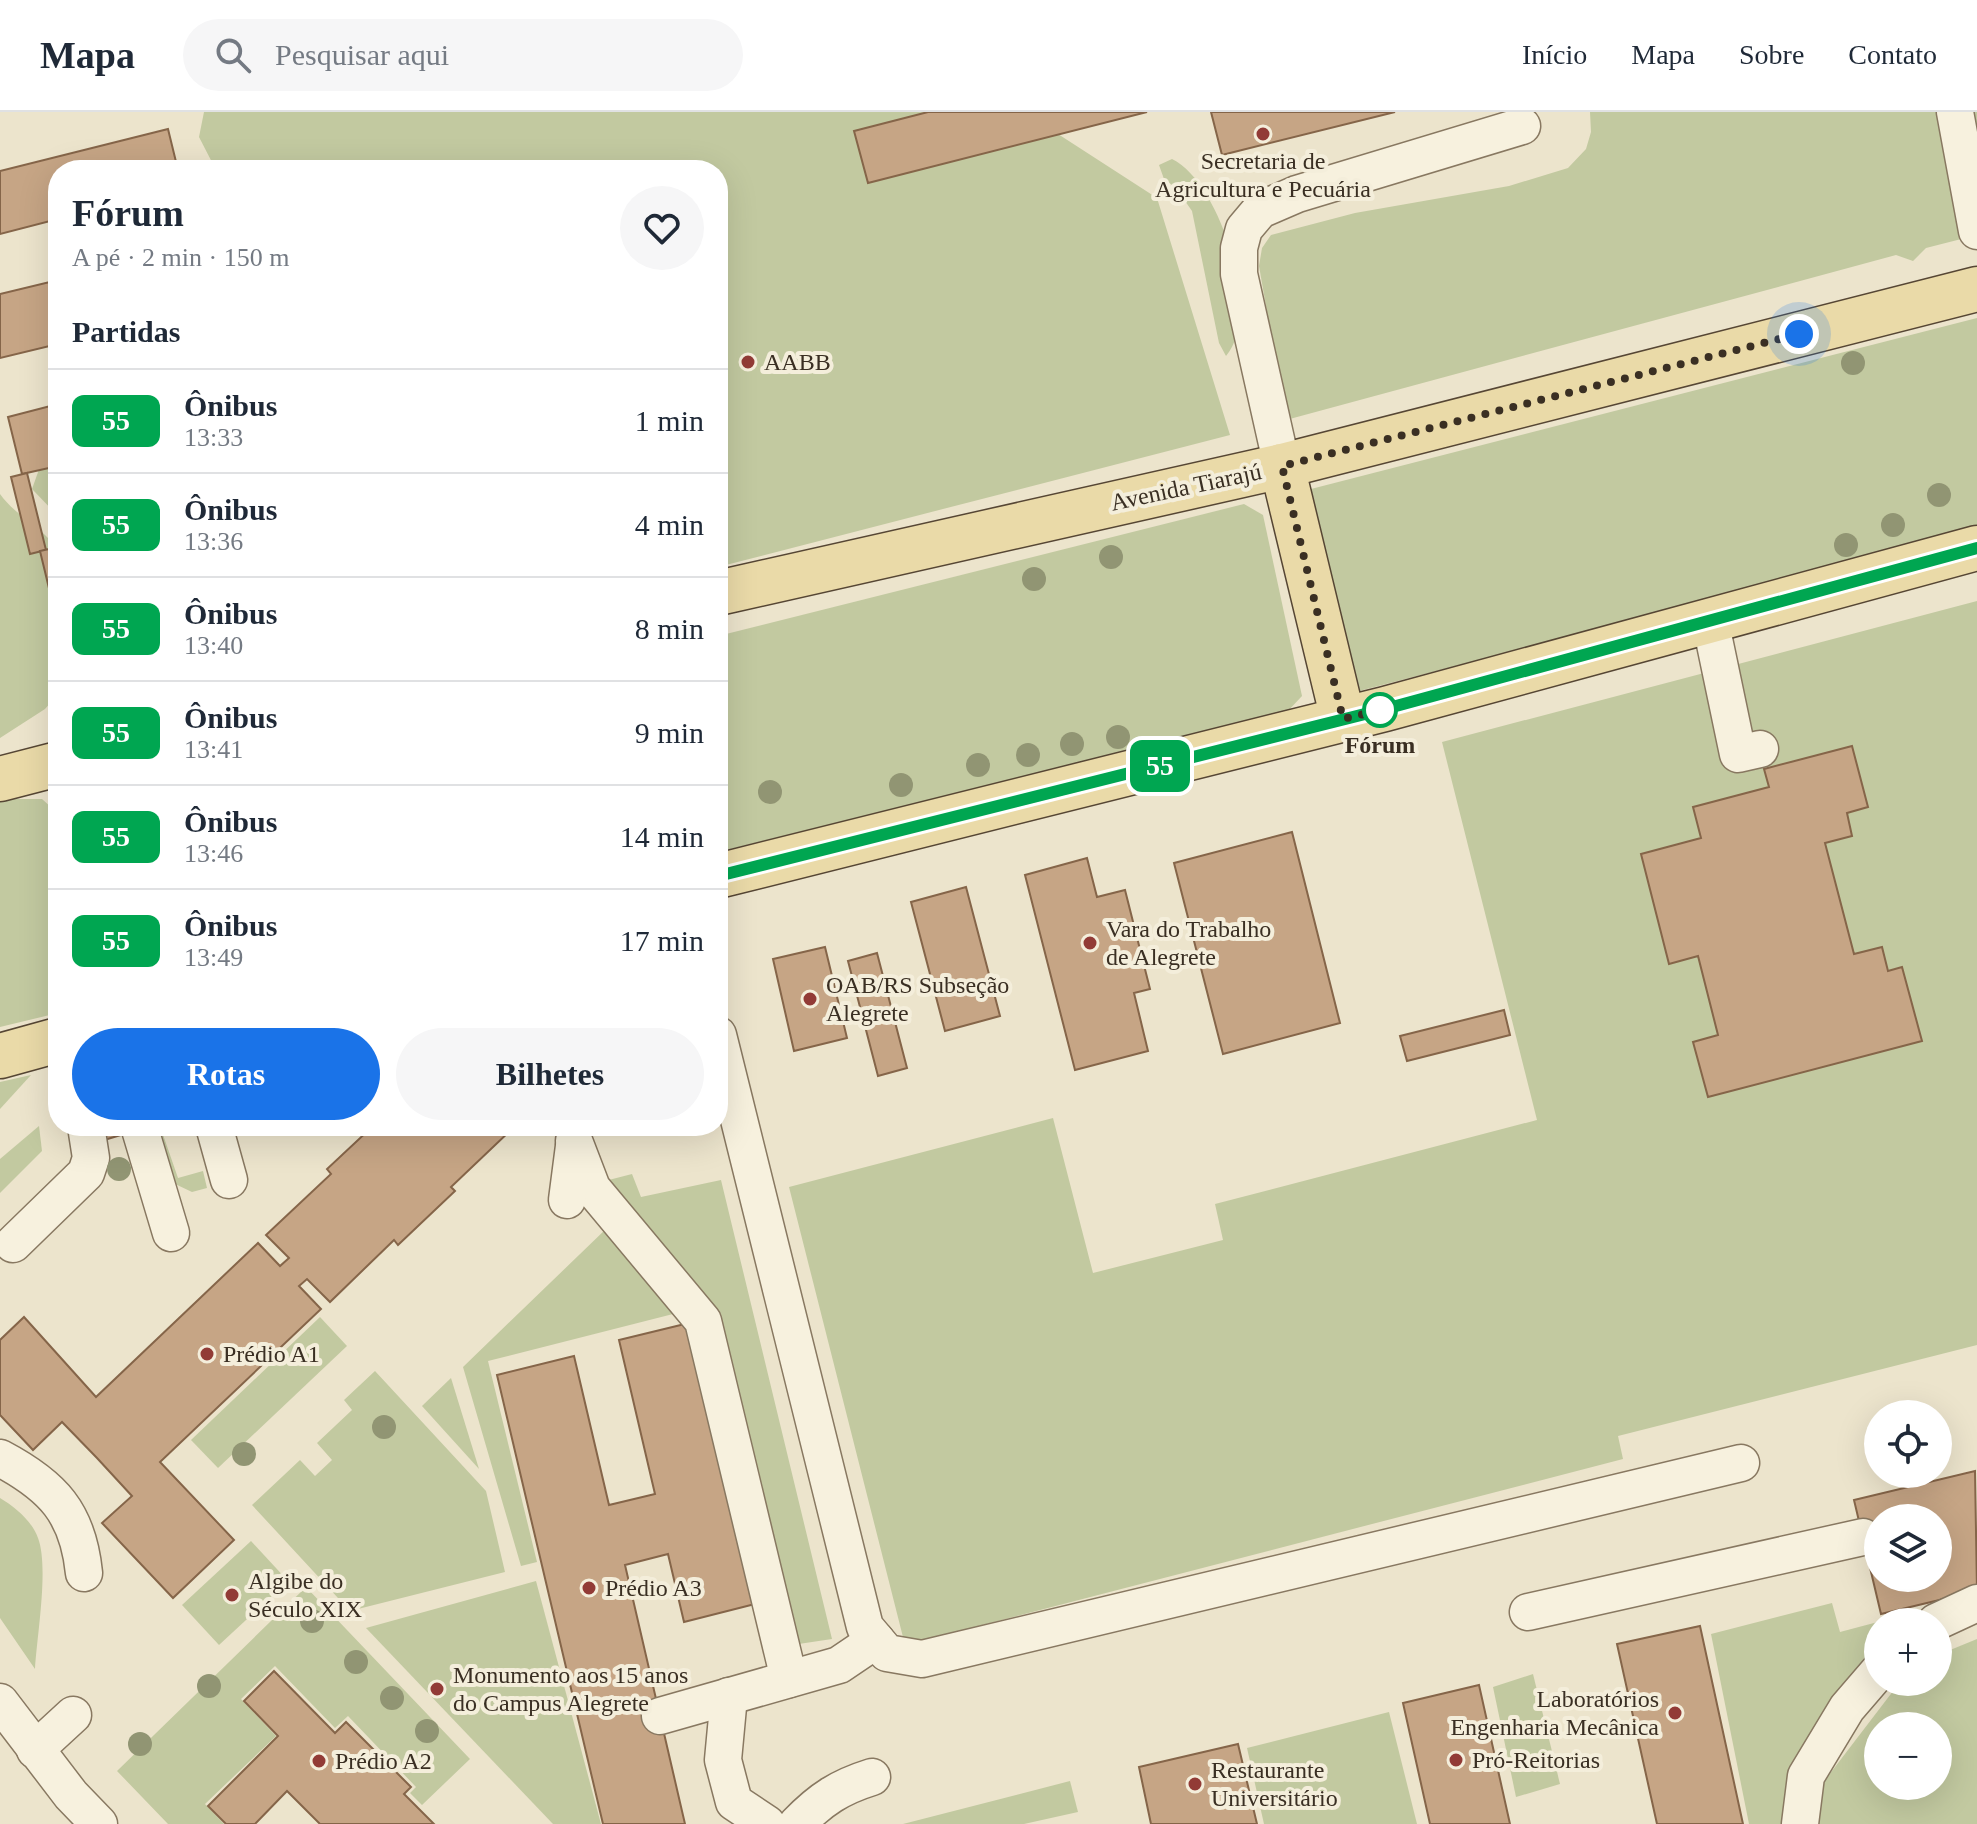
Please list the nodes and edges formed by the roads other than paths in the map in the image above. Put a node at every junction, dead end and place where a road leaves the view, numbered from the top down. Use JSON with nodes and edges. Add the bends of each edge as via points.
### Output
{"nodes":[{"id":1,"x":1955,"y":112,"type":"edge"},
{"id":2,"x":1522,"y":126,"type":"dead end"},
{"id":3,"x":1977,"y":231,"type":"edge"},
{"id":4,"x":1977,"y":289,"type":"edge"},
{"id":5,"x":1282,"y":466,"type":"junction"},
{"id":6,"x":1977,"y":548,"type":"edge"},
{"id":7,"x":728,"y":591,"type":"edge"},
{"id":8,"x":1710,"y":620,"type":"junction"},
{"id":9,"x":1343,"y":719,"type":"junction"},
{"id":10,"x":1760,"y":749,"type":"dead end"},
{"id":11,"x":48,"y":767,"type":"edge"},
{"id":12,"x":0,"y":779,"type":"edge"},
{"id":13,"x":728,"y":873,"type":"edge"},
{"id":14,"x":48,"y":1043,"type":"edge"},
{"id":15,"x":0,"y":1056,"type":"edge"},
{"id":16,"x":728,"y":1075,"type":"edge"},
{"id":17,"x":88,"y":1136,"type":"edge"},
{"id":18,"x":142,"y":1136,"type":"edge"},
{"id":19,"x":217,"y":1136,"type":"edge"},
{"id":20,"x":570,"y":1136,"type":"edge"},
{"id":21,"x":571,"y":1136,"type":"edge"},
{"id":22,"x":229,"y":1180,"type":"dead end"},
{"id":23,"x":567,"y":1200,"type":"dead end"},
{"id":24,"x":171,"y":1233,"type":"dead end"},
{"id":25,"x":13,"y":1244,"type":"dead end"},
{"id":26,"x":0,"y":1458,"type":"edge"},
{"id":27,"x":1741,"y":1463,"type":"dead end"},
{"id":28,"x":1863,"y":1537,"type":"dead end"},
{"id":29,"x":84,"y":1573,"type":"dead end"},
{"id":30,"x":1977,"y":1603,"type":"edge"},
{"id":31,"x":1528,"y":1612,"type":"dead end"},
{"id":32,"x":1952,"y":1615,"type":"edge"},
{"id":33,"x":876,"y":1640,"type":"junction"},
{"id":34,"x":789,"y":1679,"type":"junction"},
{"id":35,"x":1864,"y":1688,"type":"edge"},
{"id":36,"x":729,"y":1696,"type":"junction"},
{"id":37,"x":0,"y":1702,"type":"edge"},
{"id":38,"x":73,"y":1715,"type":"dead end"},
{"id":39,"x":660,"y":1716,"type":"dead end"},
{"id":40,"x":35,"y":1750,"type":"junction"},
{"id":41,"x":872,"y":1777,"type":"dead end"},
{"id":42,"x":99,"y":1824,"type":"edge"},
{"id":43,"x":767,"y":1824,"type":"edge"},
{"id":44,"x":797,"y":1824,"type":"edge"},
{"id":45,"x":1800,"y":1824,"type":"edge"}],
"edges":[{"from":1,"to":3,"type":"street"},
{"from":2,"to":5,"type":"street","via":[[1297,194],[1260,210],[1244,229],[1239,274]]},
{"from":4,"to":5,"type":"main road","name":"Avenida Tiarajú"},
{"from":5,"to":7,"type":"main road","name":"Avenida Tiarajú"},
{"from":5,"to":9,"type":"main road"},
{"from":6,"to":8,"type":"main road"},
{"from":8,"to":9,"type":"main road"},
{"from":8,"to":10,"type":"street","via":[[1738,754]]},
{"from":9,"to":13,"type":"main road"},
{"from":11,"to":12,"type":"main road"},
{"from":14,"to":15,"type":"main road"},
{"from":16,"to":33,"type":"street","via":[[865,1627]]},
{"from":17,"to":25,"type":"street","via":[[91,1158],[86,1173]]},
{"from":18,"to":24,"type":"street"},
{"from":19,"to":22,"type":"street"},
{"from":20,"to":23,"type":"street"},
{"from":21,"to":34,"type":"street","via":[[592,1188],[703,1321]]},
{"from":26,"to":29,"type":"street","via":[[42,1484],[70,1515]]},
{"from":27,"to":33,"type":"street","via":[[922,1659],[887,1653]]},
{"from":28,"to":31,"type":"street"},
{"from":30,"to":32,"type":"street"},
{"from":33,"to":34,"type":"street","via":[[839,1665]]},
{"from":34,"to":36,"type":"street"},
{"from":35,"to":45,"type":"street","via":[[1806,1776]]},
{"from":36,"to":39,"type":"street"},
{"from":36,"to":43,"type":"street","via":[[723,1760],[734,1802]]},
{"from":37,"to":40,"type":"street"},
{"from":38,"to":40,"type":"street"},
{"from":40,"to":42,"type":"street"},
{"from":41,"to":44,"type":"street","via":[[821,1799]]}]}
